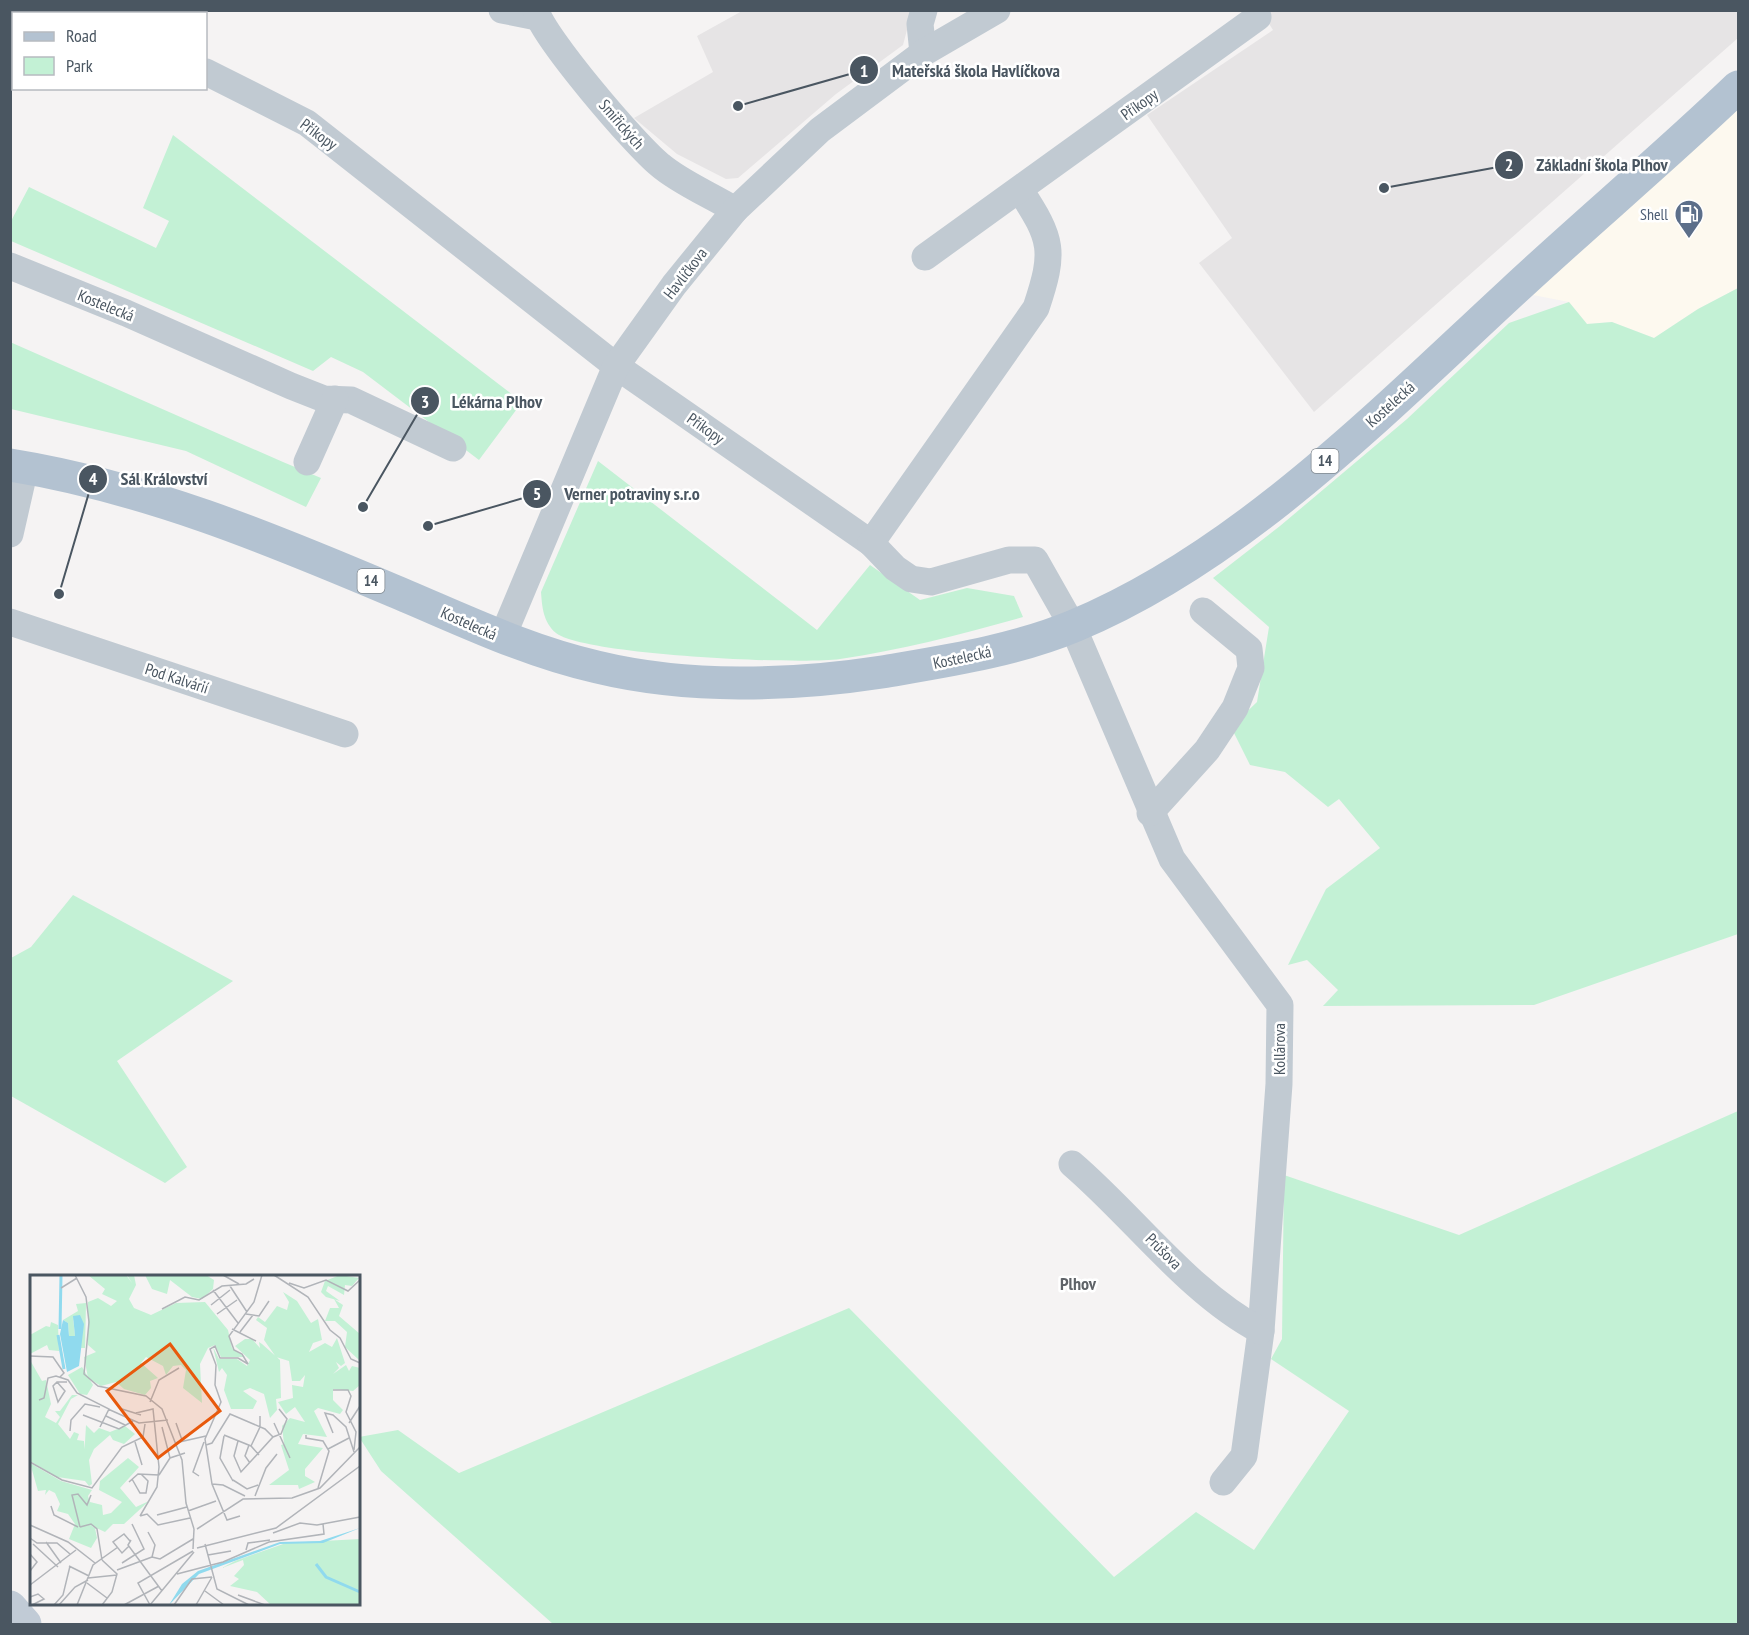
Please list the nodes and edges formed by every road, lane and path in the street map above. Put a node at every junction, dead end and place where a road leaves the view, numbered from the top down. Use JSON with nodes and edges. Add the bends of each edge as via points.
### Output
{"nodes":[{"id":1,"x":502,"y":10,"type":"edge"},
{"id":2,"x":924,"y":10,"type":"edge"},
{"id":3,"x":997,"y":10,"type":"edge"},
{"id":4,"x":537,"y":14,"type":"edge"},
{"id":5,"x":1258,"y":17,"type":"dead end"},
{"id":6,"x":923,"y":53,"type":"junction"},
{"id":7,"x":207,"y":73,"type":"edge"},
{"id":8,"x":1738,"y":87,"type":"edge"},
{"id":9,"x":1020,"y":190,"type":"junction"},
{"id":10,"x":735,"y":210,"type":"junction"},
{"id":11,"x":925,"y":257,"type":"dead end"},
{"id":12,"x":10,"y":266,"type":"edge"},
{"id":13,"x":616,"y":366,"type":"junction"},
{"id":14,"x":334,"y":399,"type":"junction"},
{"id":15,"x":453,"y":448,"type":"dead end"},
{"id":16,"x":307,"y":462,"type":"dead end"},
{"id":17,"x":18,"y":467,"type":"edge"},
{"id":18,"x":10,"y":534,"type":"edge"},
{"id":19,"x":871,"y":543,"type":"junction"},
{"id":20,"x":1203,"y":611,"type":"dead end"},
{"id":21,"x":10,"y":622,"type":"edge"},
{"id":22,"x":1073,"y":627,"type":"junction"},
{"id":23,"x":501,"y":638,"type":"junction"},
{"id":24,"x":345,"y":734,"type":"dead end"},
{"id":25,"x":1150,"y":813,"type":"junction"},
{"id":26,"x":1072,"y":1164,"type":"dead end"},
{"id":27,"x":1261,"y":1331,"type":"junction"},
{"id":28,"x":1223,"y":1482,"type":"dead end"},
{"id":29,"x":10,"y":1607,"type":"edge"},
{"id":30,"x":26,"y":1624,"type":"edge"}],
"edges":[{"from":1,"to":4,"type":"street"},
{"from":2,"to":6,"type":"street","via":[[920,24]]},
{"from":3,"to":6,"type":"street","name":"Havlíčkova"},
{"from":4,"to":10,"type":"street","name":"Smiřických","via":[[563,55],[660,165]]},
{"from":5,"to":9,"type":"street","name":"Příkopy"},
{"from":6,"to":10,"type":"street","name":"Havlíčkova","via":[[820,130]]},
{"from":7,"to":13,"type":"street","name":"Příkopy","via":[[307,123]]},
{"from":8,"to":22,"type":"main road","name":"Kostelecká","number":"14","via":[[1393,403],[1268,509],[1166,579]]},
{"from":9,"to":11,"type":"street","name":"Příkopy"},
{"from":9,"to":19,"type":"street","via":[[1043,225],[1048,243],[1048,271],[1036,308]]},
{"from":10,"to":13,"type":"street","name":"Havlíčkova","via":[[674,285]]},
{"from":12,"to":14,"type":"street","name":"Kostelecká","via":[[291,386]]},
{"from":13,"to":19,"type":"street","name":"Příkopy"},
{"from":13,"to":23,"type":"street","name":"Havlíčkova"},
{"from":14,"to":15,"type":"street","name":"Kostelecká","via":[[351,400]]},
{"from":14,"to":16,"type":"street"},
{"from":17,"to":18,"type":"street"},
{"from":17,"to":23,"type":"main road","name":"Kostelecká","number":"14","via":[[151,498],[240,526]]},
{"from":19,"to":22,"type":"street","name":"Příkopy","via":[[911,579],[931,582],[1009,560],[1035,560]]},
{"from":20,"to":25,"type":"street","via":[[1249,650],[1251,668],[1235,708],[1207,750]]},
{"from":21,"to":24,"type":"street","name":"Pod Kalvárií"},
{"from":22,"to":23,"type":"main road","name":"Kostelecká","number":"14","via":[[931,664],[829,680],[760,684],[638,675],[565,659]]},
{"from":22,"to":25,"type":"street","name":"Kollárova"},
{"from":25,"to":27,"type":"street","name":"Kollárova","via":[[1172,859],[1280,1005],[1279,1095]]},
{"from":26,"to":27,"type":"street","name":"Průšova","via":[[1208,1293],[1236,1317]]},
{"from":27,"to":28,"type":"street","name":"Kollárova","via":[[1244,1456]]},
{"from":29,"to":30,"type":"street"}]}
